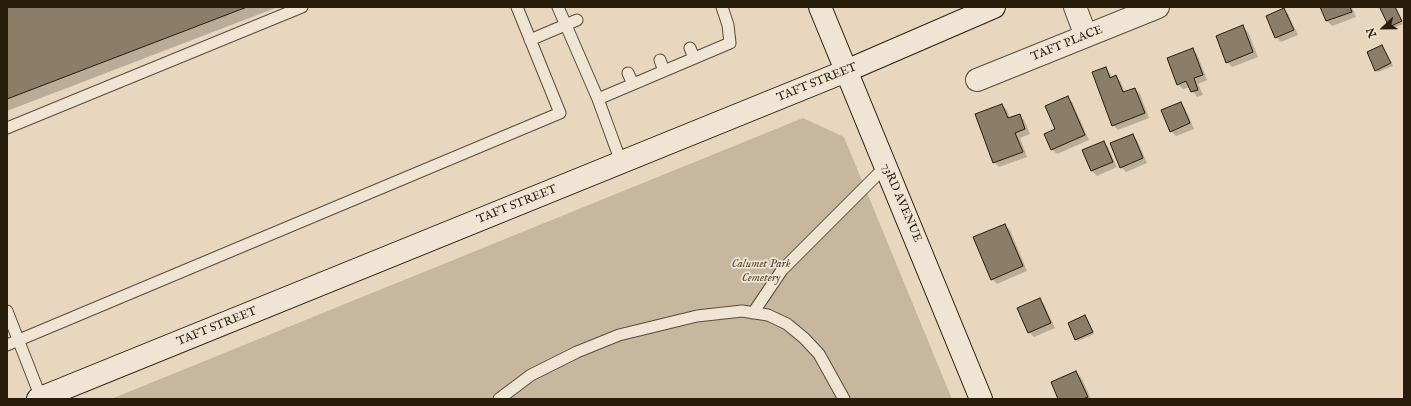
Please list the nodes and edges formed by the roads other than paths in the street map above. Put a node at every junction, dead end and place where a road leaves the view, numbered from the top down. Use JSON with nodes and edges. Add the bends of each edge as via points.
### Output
{"nodes":[{"id":1,"x":302,"y":7,"type":"edge"},
{"id":2,"x":517,"y":7,"type":"edge"},
{"id":3,"x":558,"y":7,"type":"edge"},
{"id":4,"x":722,"y":7,"type":"edge"},
{"id":5,"x":820,"y":7,"type":"edge"},
{"id":6,"x":994,"y":7,"type":"edge"},
{"id":7,"x":1075,"y":7,"type":"edge"},
{"id":8,"x":1158,"y":7,"type":"edge"},
{"id":9,"x":577,"y":20,"type":"dead end"},
{"id":10,"x":566,"y":25,"type":"junction"},
{"id":11,"x":1086,"y":36,"type":"junction"},
{"id":12,"x":530,"y":40,"type":"junction"},
{"id":13,"x":660,"y":60,"type":"dead end"},
{"id":14,"x":664,"y":71,"type":"junction"},
{"id":15,"x":846,"y":71,"type":"junction"},
{"id":16,"x":628,"y":73,"type":"dead end"},
{"id":17,"x":977,"y":80,"type":"dead end"},
{"id":18,"x":632,"y":84,"type":"junction"},
{"id":19,"x":598,"y":99,"type":"junction"},
{"id":20,"x":7,"y":128,"type":"edge"},
{"id":21,"x":621,"y":162,"type":"junction"},
{"id":22,"x":886,"y":167,"type":"junction"},
{"id":23,"x":7,"y":311,"type":"edge"},
{"id":24,"x":753,"y":313,"type":"junction"},
{"id":25,"x":18,"y":340,"type":"junction"},
{"id":26,"x":7,"y":345,"type":"edge"},
{"id":27,"x":40,"y":398,"type":"edge"},
{"id":28,"x":499,"y":399,"type":"edge"},
{"id":29,"x":844,"y":399,"type":"edge"},
{"id":30,"x":981,"y":399,"type":"edge"}],
"edges":[{"from":1,"to":20,"type":"lane"},
{"from":2,"to":12,"type":"lane"},
{"from":3,"to":10,"type":"lane"},
{"from":4,"to":14,"type":"lane","via":[[730,43],[692,53]]},
{"from":5,"to":15,"type":"main road","name":"73RD AVENUE"},
{"from":6,"to":15,"type":"main road","name":"TAFT STREET"},
{"from":7,"to":11,"type":"main road"},
{"from":8,"to":11,"type":"main road","name":"TAFT PLACE"},
{"from":9,"to":10,"type":"lane"},
{"from":10,"to":12,"type":"lane"},
{"from":10,"to":19,"type":"lane"},
{"from":11,"to":17,"type":"main road","name":"TAFT PLACE"},
{"from":12,"to":25,"type":"lane","via":[[560,113]]},
{"from":13,"to":14,"type":"lane"},
{"from":14,"to":18,"type":"lane"},
{"from":15,"to":21,"type":"main road","name":"TAFT STREET"},
{"from":15,"to":22,"type":"main road","name":"73RD AVENUE"},
{"from":16,"to":18,"type":"lane"},
{"from":18,"to":19,"type":"lane"},
{"from":19,"to":21,"type":"lane"},
{"from":21,"to":27,"type":"main road","name":"TAFT STREET"},
{"from":22,"to":24,"type":"lane","via":[[782,270]]},
{"from":22,"to":30,"type":"main road","name":"73RD AVENUE"},
{"from":23,"to":25,"type":"lane"},
{"from":24,"to":28,"type":"lane","via":[[723,312],[619,335],[576,352],[531,375]]},
{"from":24,"to":29,"type":"lane","via":[[768,315],[787,324],[804,338],[819,354]]},
{"from":25,"to":26,"type":"lane"},
{"from":25,"to":27,"type":"lane"}]}
